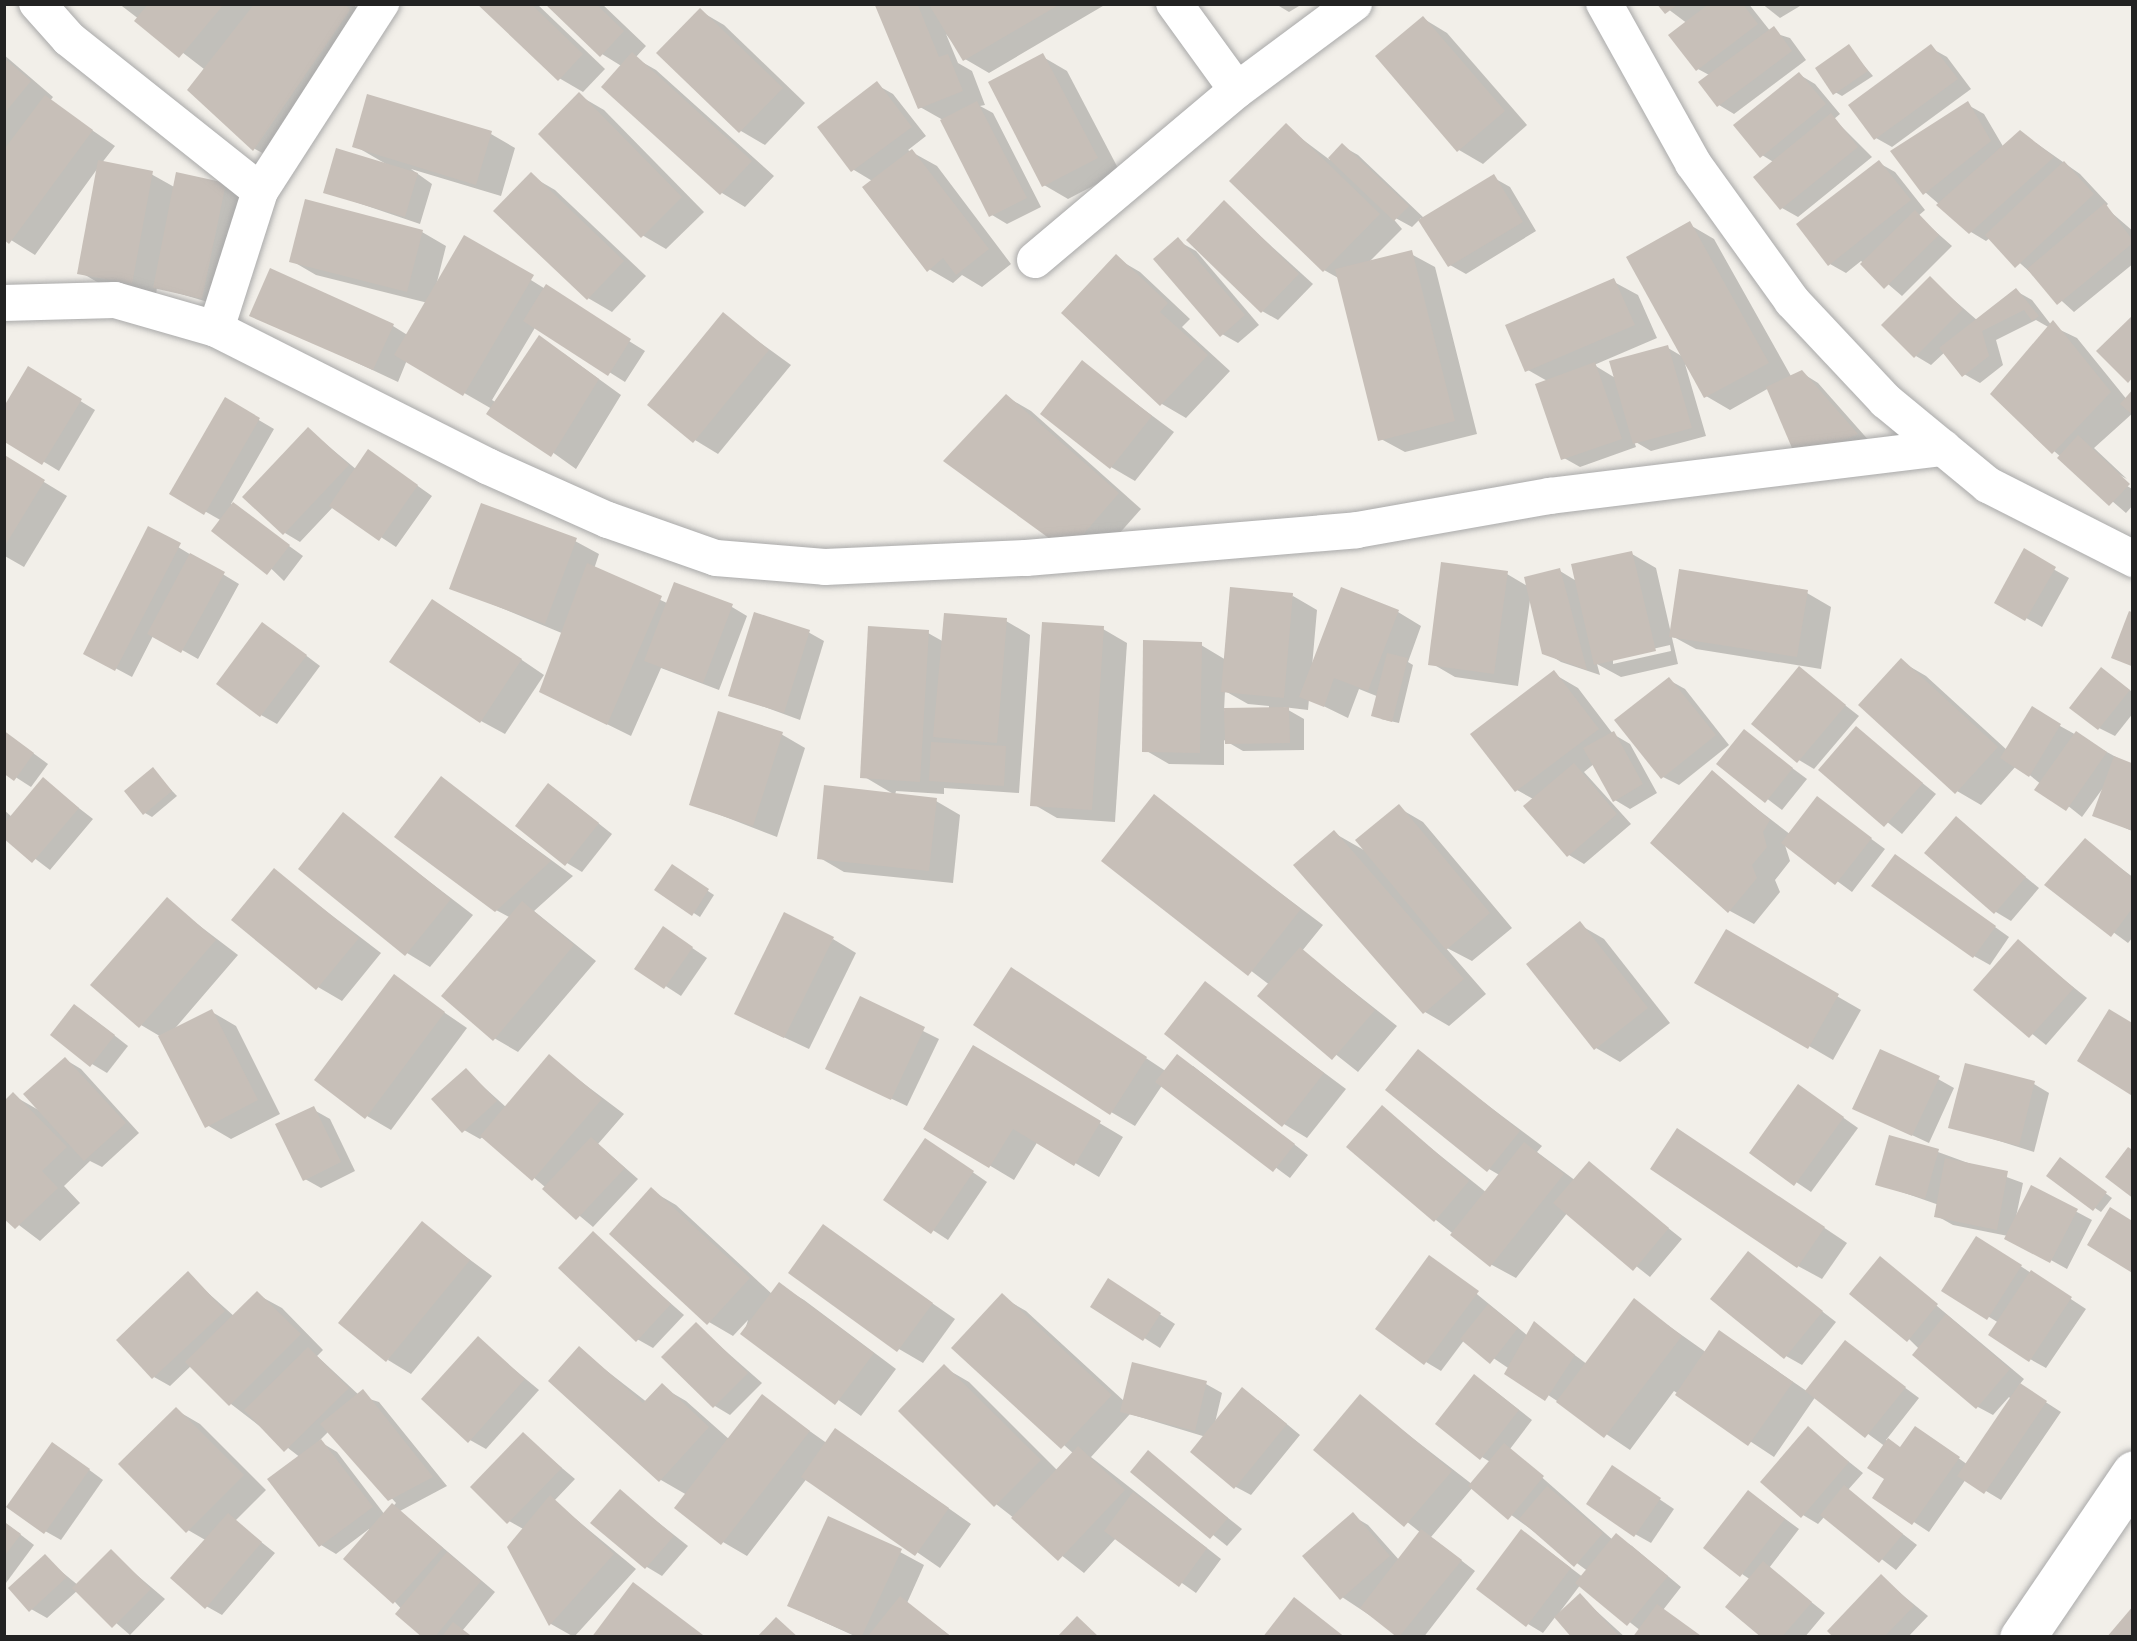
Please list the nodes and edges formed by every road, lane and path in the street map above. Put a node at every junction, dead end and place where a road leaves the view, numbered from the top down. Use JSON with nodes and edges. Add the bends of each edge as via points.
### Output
{"nodes":[{"id":1,"x":37,"y":3,"type":"edge"},
{"id":2,"x":381,"y":3,"type":"edge"},
{"id":3,"x":1174,"y":3,"type":"edge"},
{"id":4,"x":1354,"y":3,"type":"edge"},
{"id":5,"x":1604,"y":3,"type":"edge"},
{"id":6,"x":1237,"y":90,"type":"junction"},
{"id":7,"x":260,"y":191,"type":"junction"},
{"id":8,"x":1035,"y":260,"type":"dead end"},
{"id":9,"x":3,"y":303,"type":"edge"},
{"id":10,"x":216,"y":328,"type":"junction"},
{"id":11,"x":1943,"y":448,"type":"junction"},
{"id":12,"x":2134,"y":559,"type":"edge"},
{"id":13,"x":2134,"y":1473,"type":"edge"},
{"id":14,"x":2022,"y":1638,"type":"edge"}],
"edges":[{"from":1,"to":7,"type":"street","via":[[70,39]]},
{"from":2,"to":7,"type":"street"},
{"from":3,"to":6,"type":"street"},
{"from":4,"to":6,"type":"street"},
{"from":5,"to":11,"type":"street","via":[[1693,164],[1792,301]]},
{"from":6,"to":8,"type":"street"},
{"from":7,"to":10,"type":"street"},
{"from":9,"to":10,"type":"street","via":[[115,300]]},
{"from":10,"to":11,"type":"street","via":[[608,520],[716,558],[825,567],[1358,530],[1550,496]]},
{"from":11,"to":12,"type":"street","via":[[1988,485]]},
{"from":13,"to":14,"type":"street"}]}
